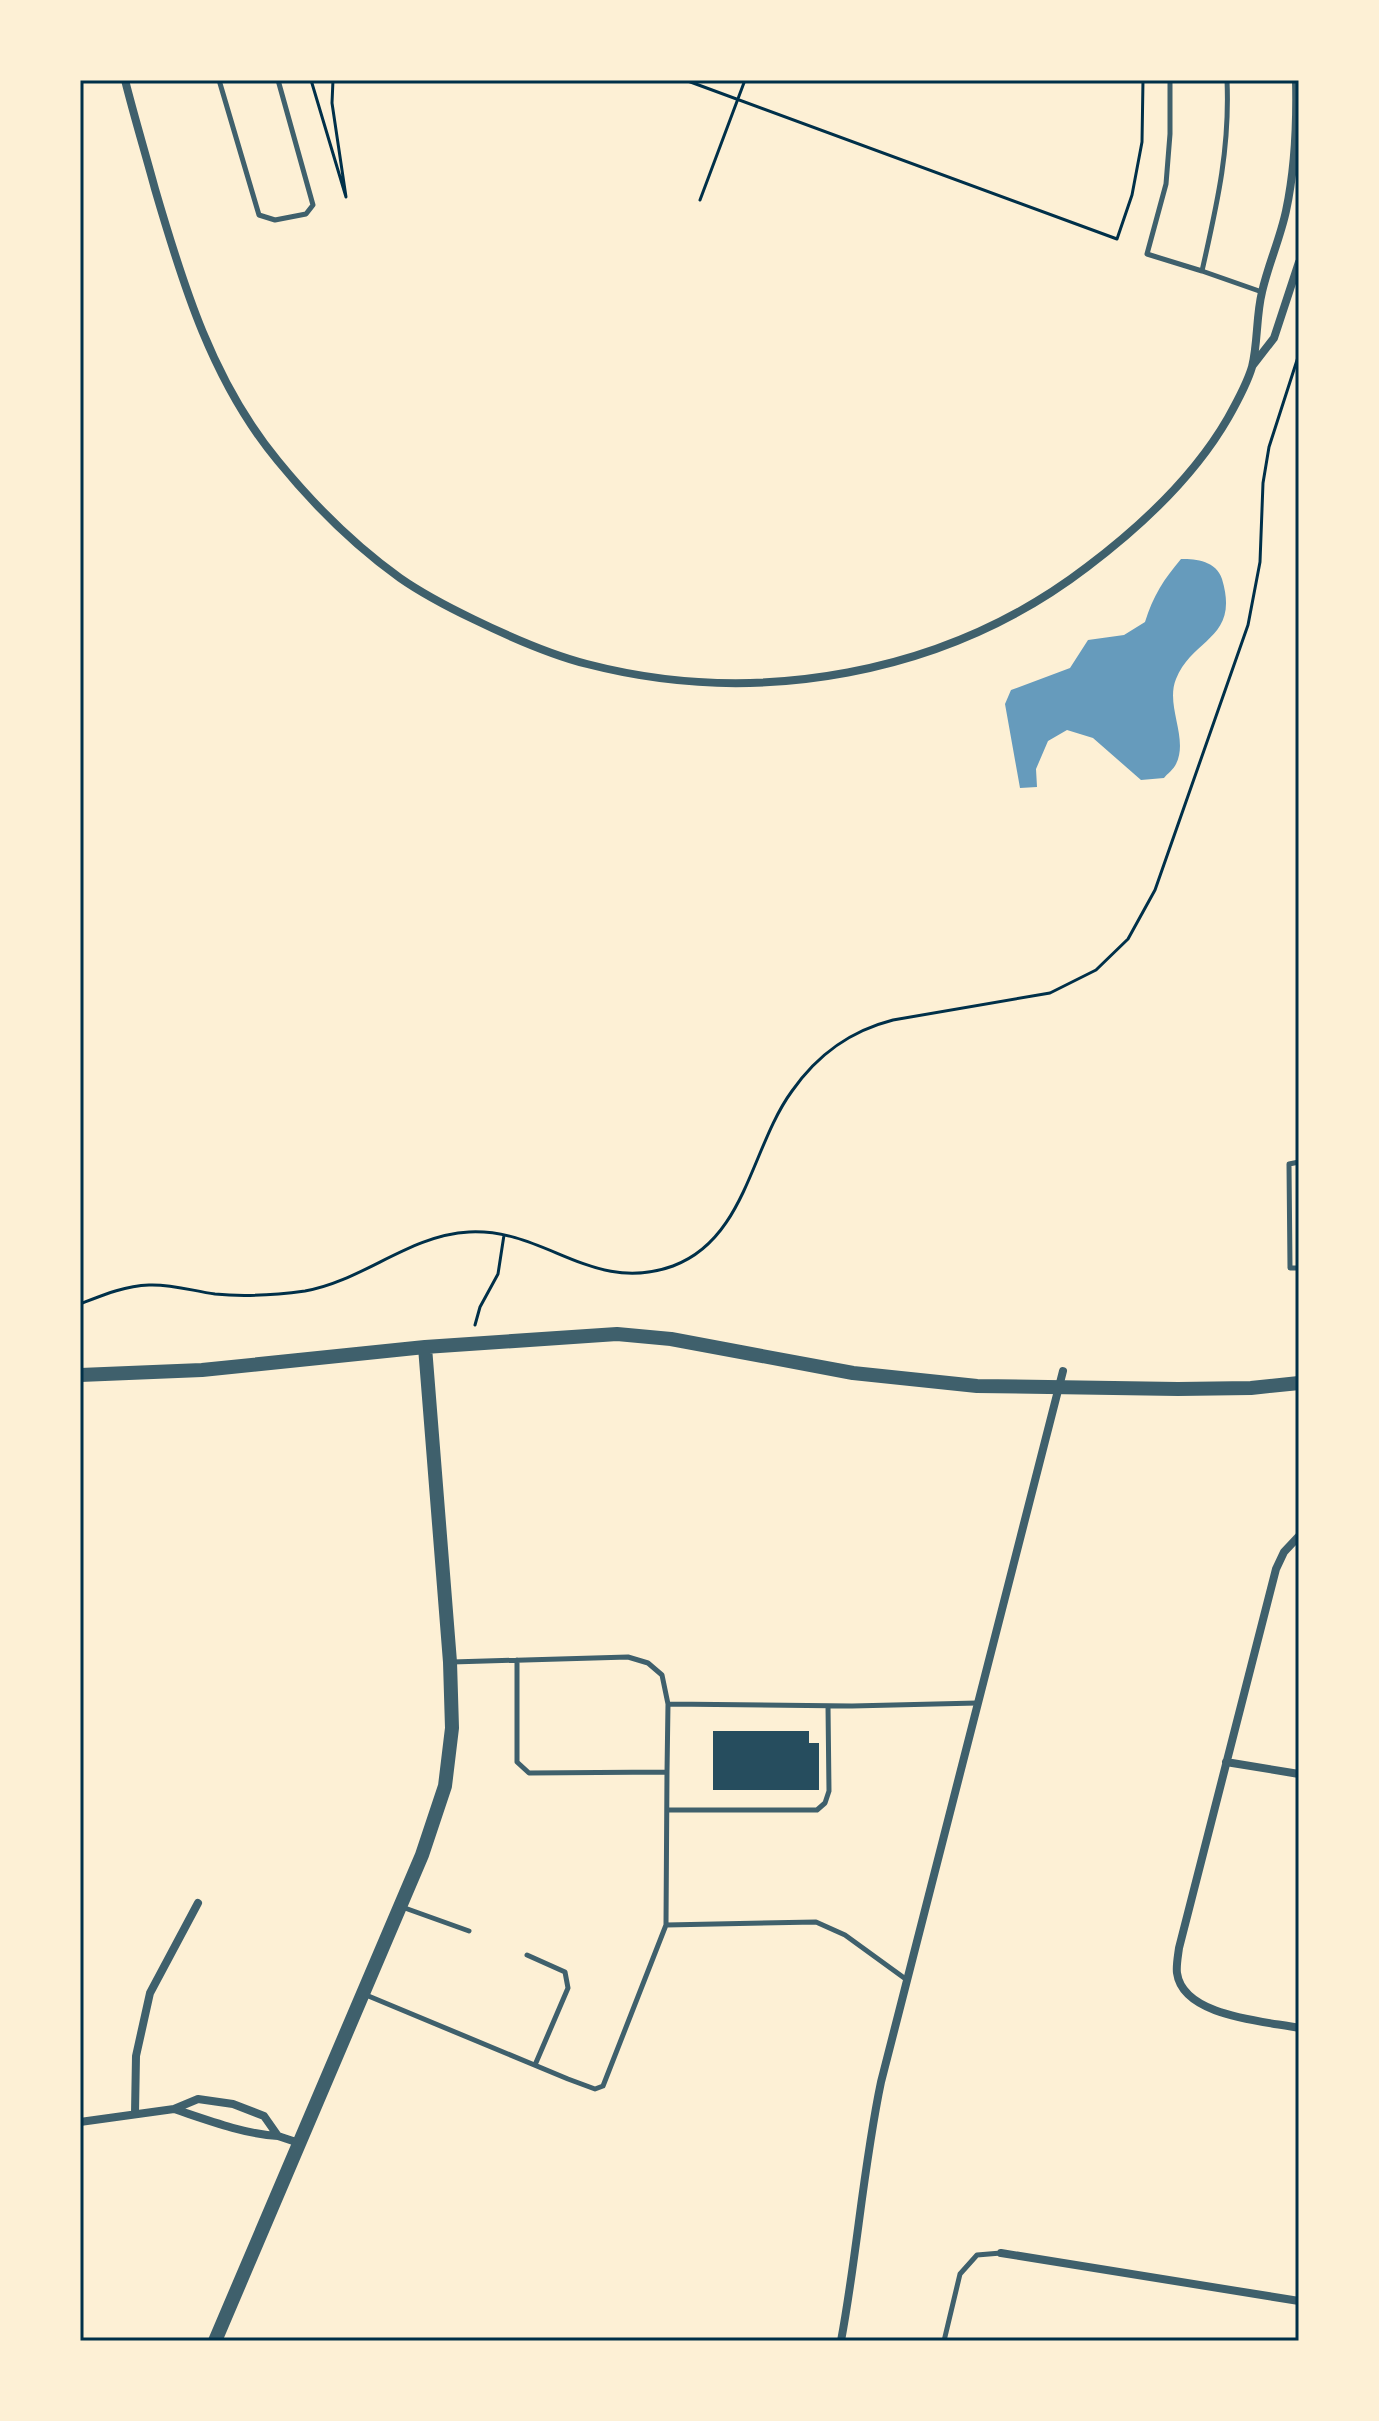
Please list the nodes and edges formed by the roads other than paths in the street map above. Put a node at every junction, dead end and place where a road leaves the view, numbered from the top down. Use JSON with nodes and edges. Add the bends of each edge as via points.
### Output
{"nodes":[{"id":1,"x":219,"y":80,"type":"edge"},
{"id":2,"x":278,"y":80,"type":"edge"},
{"id":3,"x":1170,"y":80,"type":"edge"},
{"id":4,"x":1227,"y":80,"type":"edge"},
{"id":5,"x":1296,"y":80,"type":"edge"},
{"id":6,"x":125,"y":81,"type":"edge"},
{"id":7,"x":1299,"y":262,"type":"edge"},
{"id":8,"x":1202,"y":271,"type":"junction"},
{"id":9,"x":1262,"y":292,"type":"junction"},
{"id":10,"x":1252,"y":366,"type":"junction"},
{"id":11,"x":1299,"y":1162,"type":"edge"},
{"id":12,"x":1299,"y":1268,"type":"edge"},
{"id":13,"x":425,"y":1347,"type":"junction"},
{"id":14,"x":1063,"y":1371,"type":"dead end"},
{"id":15,"x":80,"y":1375,"type":"edge"},
{"id":16,"x":1299,"y":1383,"type":"edge"},
{"id":17,"x":1299,"y":1536,"type":"edge"},
{"id":18,"x":517,"y":1660,"type":"junction"},
{"id":19,"x":450,"y":1662,"type":"junction"},
{"id":20,"x":978,"y":1703,"type":"junction"},
{"id":21,"x":668,"y":1704,"type":"junction"},
{"id":22,"x":828,"y":1706,"type":"junction"},
{"id":23,"x":1226,"y":1762,"type":"junction"},
{"id":24,"x":667,"y":1772,"type":"junction"},
{"id":25,"x":1299,"y":1774,"type":"edge"},
{"id":26,"x":667,"y":1810,"type":"junction"},
{"id":27,"x":198,"y":1903,"type":"dead end"},
{"id":28,"x":400,"y":1906,"type":"junction"},
{"id":29,"x":666,"y":1925,"type":"junction"},
{"id":30,"x":469,"y":1931,"type":"dead end"},
{"id":31,"x":527,"y":1955,"type":"dead end"},
{"id":32,"x":907,"y":1980,"type":"junction"},
{"id":33,"x":363,"y":1994,"type":"junction"},
{"id":34,"x":1299,"y":2028,"type":"edge"},
{"id":35,"x":535,"y":2065,"type":"junction"},
{"id":36,"x":174,"y":2109,"type":"junction"},
{"id":37,"x":135,"y":2113,"type":"junction"},
{"id":38,"x":80,"y":2122,"type":"edge"},
{"id":39,"x":278,"y":2136,"type":"junction"},
{"id":40,"x":299,"y":2143,"type":"junction"},
{"id":41,"x":1001,"y":2253,"type":"joint"},
{"id":42,"x":1299,"y":2301,"type":"edge"},
{"id":43,"x":215,"y":2341,"type":"edge"},
{"id":44,"x":841,"y":2341,"type":"edge"},
{"id":45,"x":944,"y":2341,"type":"edge"}],
"edges":[{"from":1,"to":2,"type":"lane","via":[[259,215],[275,220],[306,214],[313,205]]},
{"from":3,"to":8,"type":"lane","via":[[1166,184],[1147,254]]},
{"from":4,"to":8,"type":"lane","via":[[1227,143]]},
{"from":5,"to":9,"type":"street","via":[[1287,209]]},
{"from":6,"to":10,"type":"street","via":[[193,312],[235,397],[274,457],[321,510],[400,578],[489,627],[583,664],[680,681],[761,683],[847,674],[979,633],[1065,584],[1139,524],[1203,454]]},
{"from":7,"to":10,"type":"street","via":[[1274,338]]},
{"from":8,"to":9,"type":"lane"},
{"from":9,"to":10,"type":"street"},
{"from":11,"to":12,"type":"lane","via":[[1289,1164],[1290,1268]]},
{"from":13,"to":15,"type":"street","via":[[202,1370]]},
{"from":13,"to":16,"type":"street","via":[[617,1334],[853,1373],[1001,1386],[1178,1389]]},
{"from":13,"to":19,"type":"street"},
{"from":14,"to":20,"type":"street"},
{"from":17,"to":23,"type":"street","via":[[1276,1569]]},
{"from":18,"to":19,"type":"lane"},
{"from":18,"to":21,"type":"lane","via":[[628,1657],[648,1663],[662,1675]]},
{"from":18,"to":24,"type":"lane","via":[[521,1768],[529,1773]]},
{"from":19,"to":28,"type":"street","via":[[452,1728],[445,1786]]},
{"from":20,"to":22,"type":"lane"},
{"from":20,"to":32,"type":"street"},
{"from":21,"to":22,"type":"lane"},
{"from":21,"to":24,"type":"lane"},
{"from":22,"to":26,"type":"lane","via":[[829,1791],[817,1810]]},
{"from":23,"to":25,"type":"street"},
{"from":23,"to":34,"type":"street","via":[[1179,1948],[1177,1975],[1187,1995],[1216,2012]]},
{"from":24,"to":26,"type":"lane"},
{"from":26,"to":29,"type":"lane"},
{"from":27,"to":37,"type":"street","via":[[150,1993],[136,2056]]},
{"from":28,"to":30,"type":"lane"},
{"from":28,"to":33,"type":"street"},
{"from":29,"to":32,"type":"lane","via":[[816,1922],[845,1935]]},
{"from":29,"to":35,"type":"lane","via":[[603,2086],[595,2089]]},
{"from":31,"to":35,"type":"lane","via":[[565,1972],[568,1988]]},
{"from":32,"to":44,"type":"street","via":[[867,2148]]},
{"from":33,"to":35,"type":"lane"},
{"from":33,"to":40,"type":"street"},
{"from":36,"to":37,"type":"street"},
{"from":36,"to":39,"type":"street","via":[[250,2135]]},
{"from":36,"to":39,"type":"street","via":[[198,2099],[233,2104],[264,2116]]},
{"from":37,"to":38,"type":"street"},
{"from":39,"to":40,"type":"street"},
{"from":40,"to":43,"type":"street"},
{"from":41,"to":42,"type":"street"},
{"from":41,"to":45,"type":"lane","via":[[977,2255],[960,2274]]}]}
